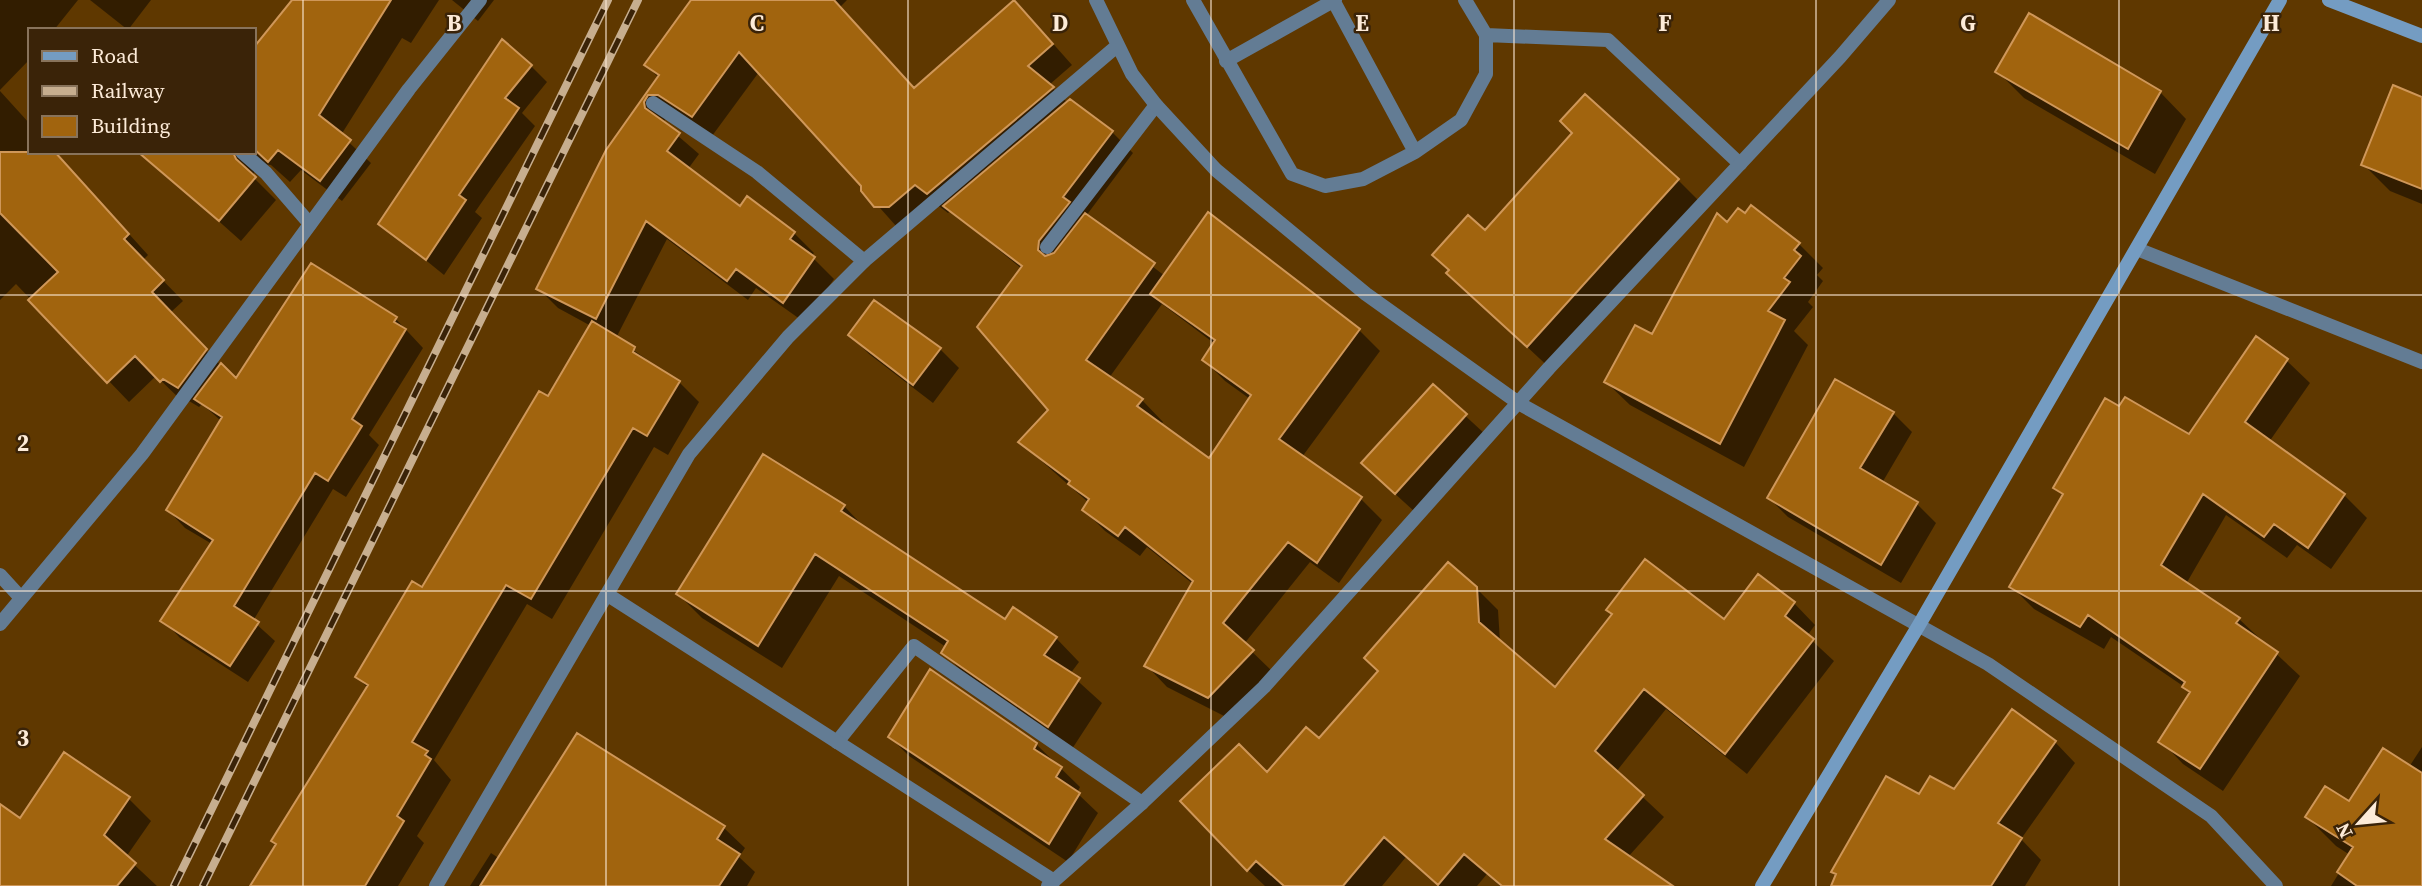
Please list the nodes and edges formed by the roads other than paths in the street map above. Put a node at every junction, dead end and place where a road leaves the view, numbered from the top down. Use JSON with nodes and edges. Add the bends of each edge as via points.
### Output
{"nodes":[{"id":1,"x":480,"y":0,"type":"edge"},
{"id":2,"x":1096,"y":0,"type":"edge"},
{"id":3,"x":1193,"y":0,"type":"edge"},
{"id":4,"x":1334,"y":0,"type":"edge"},
{"id":5,"x":1465,"y":0,"type":"edge"},
{"id":6,"x":1889,"y":0,"type":"edge"},
{"id":7,"x":2280,"y":0,"type":"edge"},
{"id":8,"x":2329,"y":0,"type":"edge"},
{"id":9,"x":1486,"y":35,"type":"junction"},
{"id":10,"x":2422,"y":36,"type":"edge"},
{"id":11,"x":1117,"y":46,"type":"junction"},
{"id":12,"x":1226,"y":61,"type":"junction"},
{"id":13,"x":653,"y":103,"type":"dead end"},
{"id":14,"x":1156,"y":105,"type":"junction"},
{"id":15,"x":1415,"y":152,"type":"junction"},
{"id":16,"x":244,"y":154,"type":"edge"},
{"id":17,"x":1740,"y":164,"type":"junction"},
{"id":18,"x":310,"y":224,"type":"junction"},
{"id":19,"x":1047,"y":247,"type":"dead end"},
{"id":20,"x":2137,"y":249,"type":"junction"},
{"id":21,"x":864,"y":261,"type":"junction"},
{"id":22,"x":2422,"y":362,"type":"edge"},
{"id":23,"x":1520,"y":404,"type":"junction"},
{"id":24,"x":0,"y":575,"type":"edge"},
{"id":25,"x":608,"y":595,"type":"junction"},
{"id":26,"x":21,"y":598,"type":"junction"},
{"id":27,"x":0,"y":624,"type":"edge"},
{"id":28,"x":1919,"y":625,"type":"junction"},
{"id":29,"x":837,"y":742,"type":"junction"},
{"id":30,"x":1142,"y":803,"type":"junction"},
{"id":31,"x":1051,"y":884,"type":"edge"},
{"id":32,"x":436,"y":886,"type":"edge"},
{"id":33,"x":1762,"y":886,"type":"edge"},
{"id":34,"x":2276,"y":886,"type":"edge"}],
"edges":[{"from":1,"to":18,"type":"street"},
{"from":2,"to":11,"type":"street"},
{"from":3,"to":12,"type":"street"},
{"from":4,"to":12,"type":"street"},
{"from":4,"to":15,"type":"street"},
{"from":5,"to":9,"type":"street"},
{"from":6,"to":17,"type":"street"},
{"from":7,"to":20,"type":"street"},
{"from":8,"to":10,"type":"street"},
{"from":9,"to":15,"type":"street","via":[[1486,74],[1461,121]]},
{"from":9,"to":17,"type":"street","via":[[1608,40]]},
{"from":11,"to":14,"type":"street"},
{"from":11,"to":21,"type":"street"},
{"from":12,"to":15,"type":"street","via":[[1292,174],[1325,186],[1350,182]]},
{"from":13,"to":21,"type":"street","via":[[757,172]]},
{"from":14,"to":19,"type":"street"},
{"from":14,"to":23,"type":"street","via":[[1216,170],[1357,286]]},
{"from":16,"to":18,"type":"street"},
{"from":17,"to":23,"type":"street"},
{"from":18,"to":26,"type":"street","via":[[142,454]]},
{"from":20,"to":22,"type":"street"},
{"from":20,"to":28,"type":"street"},
{"from":21,"to":25,"type":"street","via":[[788,337],[689,454]]},
{"from":23,"to":28,"type":"street"},
{"from":23,"to":30,"type":"street","via":[[1264,687]]},
{"from":24,"to":26,"type":"street"},
{"from":25,"to":29,"type":"street"},
{"from":25,"to":32,"type":"street"},
{"from":26,"to":27,"type":"street"},
{"from":28,"to":33,"type":"street"},
{"from":28,"to":34,"type":"street","via":[[1988,664],[2211,816]]},
{"from":29,"to":30,"type":"street","via":[[914,646]]},
{"from":29,"to":31,"type":"street"},
{"from":30,"to":31,"type":"street"}]}
